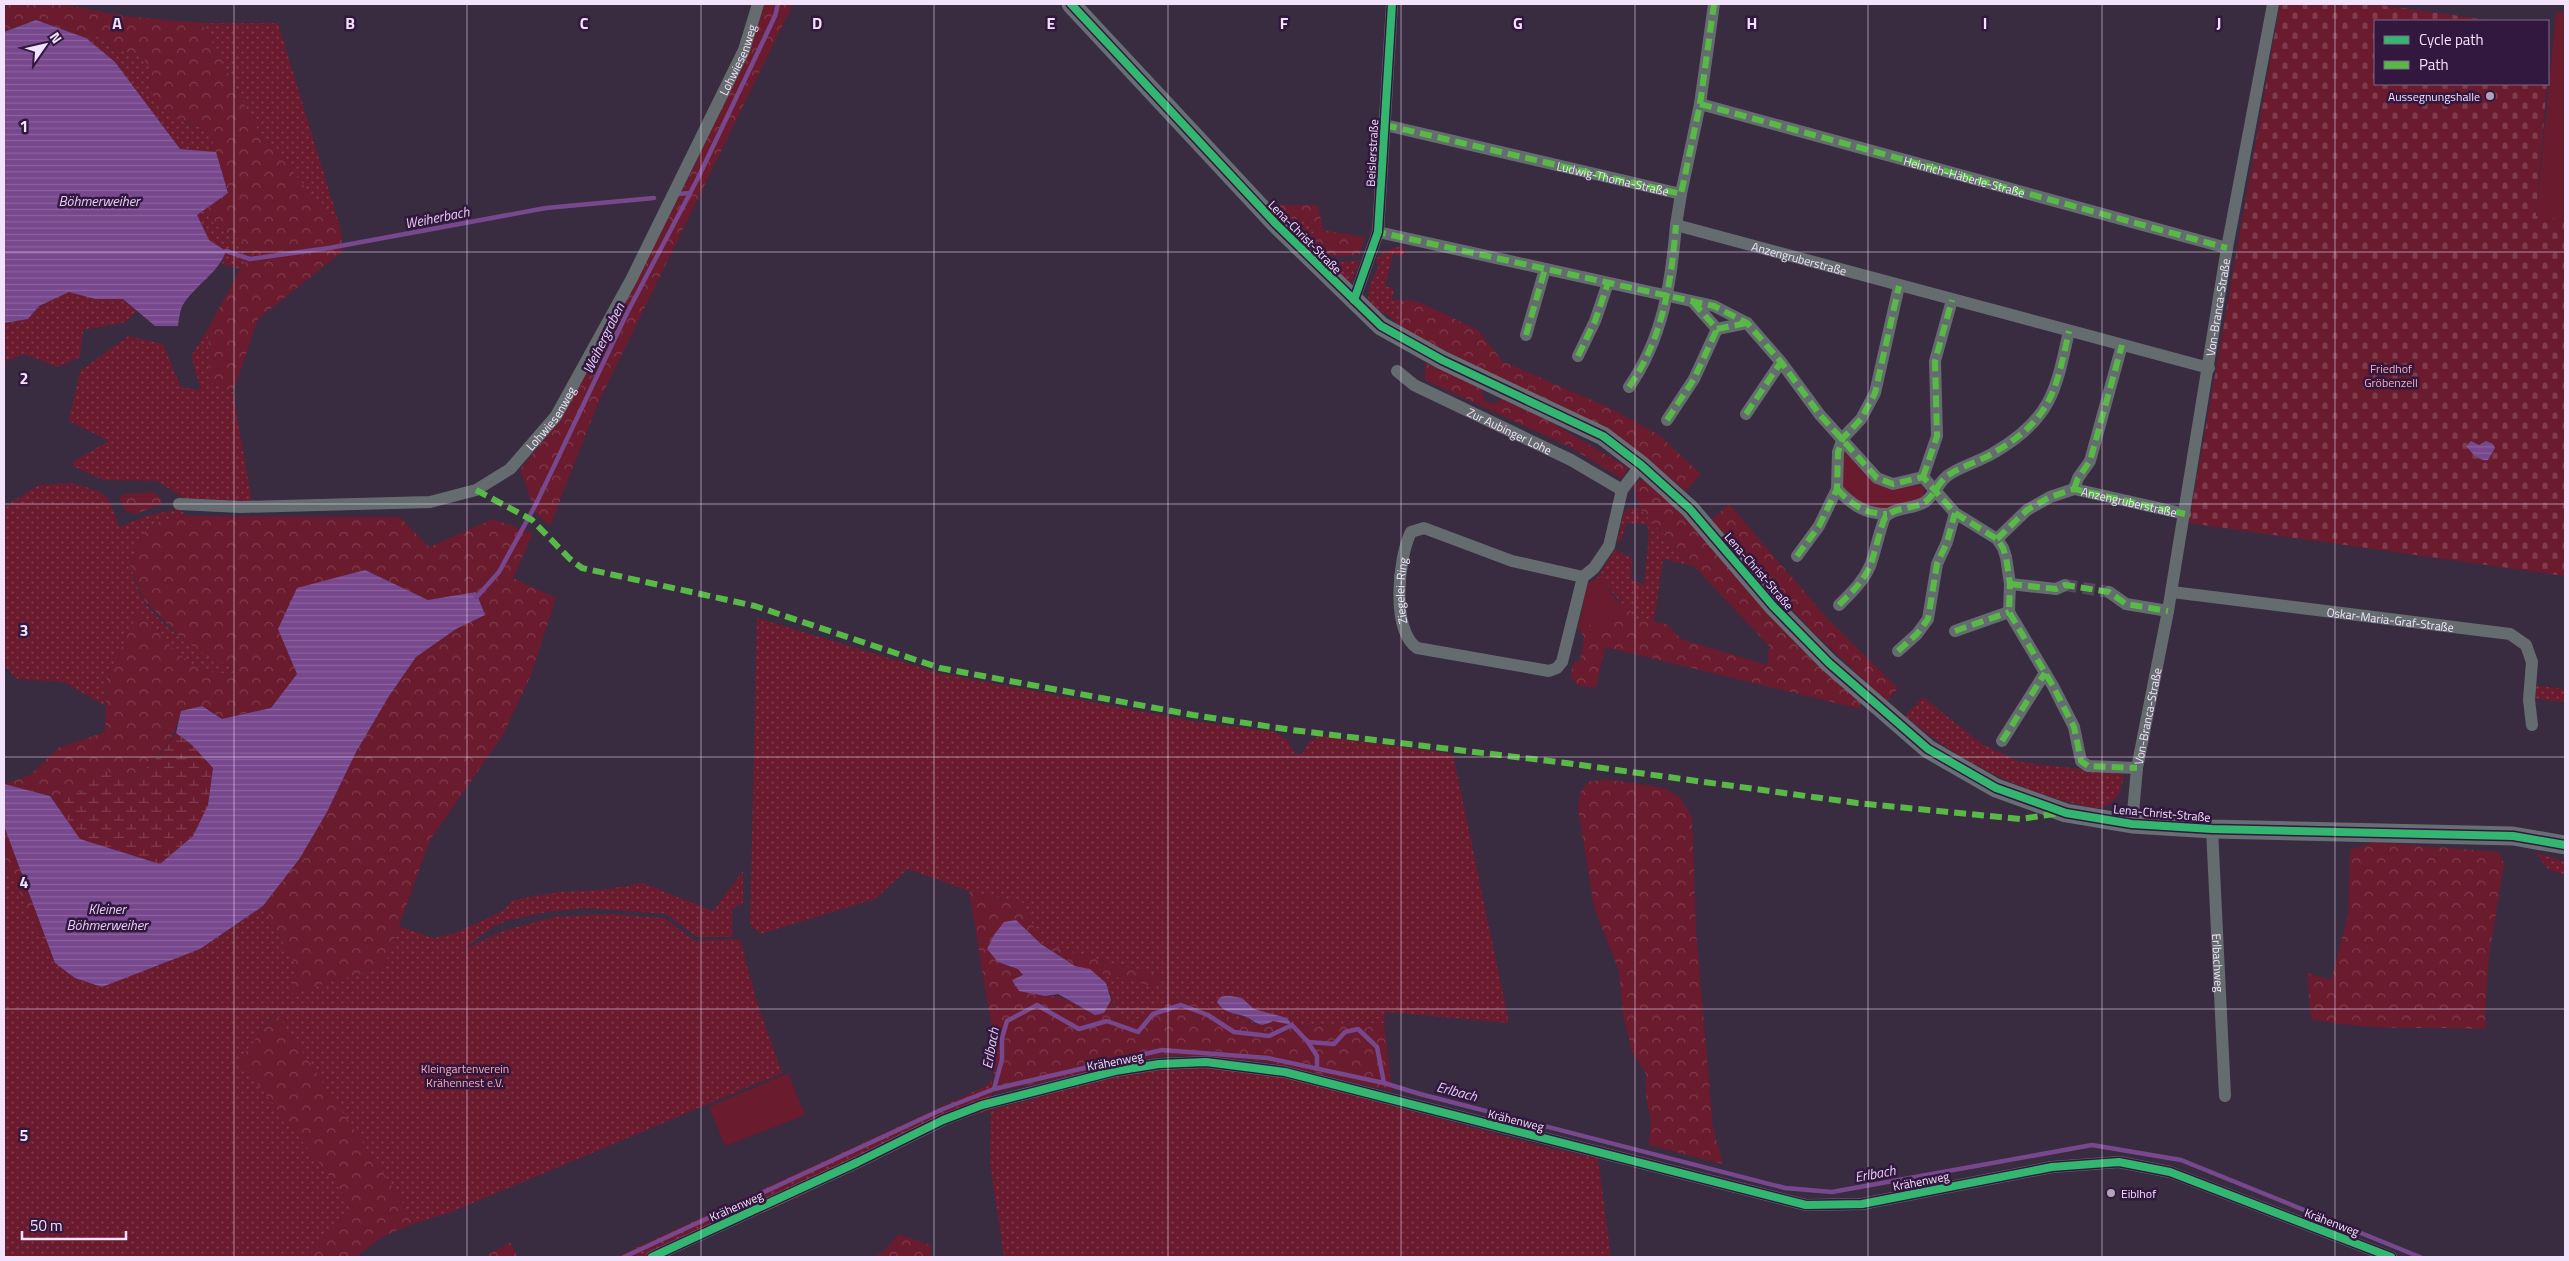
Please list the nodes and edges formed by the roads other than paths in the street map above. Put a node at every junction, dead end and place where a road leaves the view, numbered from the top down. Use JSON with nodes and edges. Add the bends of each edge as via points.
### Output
{"nodes":[{"id":1,"x":758,"y":4,"type":"edge"},
{"id":2,"x":1392,"y":4,"type":"edge"},
{"id":3,"x":1714,"y":4,"type":"edge"},
{"id":4,"x":2273,"y":4,"type":"edge"},
{"id":5,"x":1080,"y":6,"type":"edge"},
{"id":6,"x":1700,"y":104,"type":"junction"},
{"id":7,"x":1385,"y":125,"type":"junction"},
{"id":8,"x":1681,"y":194,"type":"junction"},
{"id":9,"x":1676,"y":224,"type":"junction"},
{"id":10,"x":1378,"y":232,"type":"junction"},
{"id":11,"x":2227,"y":248,"type":"junction"},
{"id":12,"x":1545,"y":269,"type":"junction"},
{"id":13,"x":1608,"y":283,"type":"junction"},
{"id":14,"x":1899,"y":286,"type":"junction"},
{"id":15,"x":1668,"y":297,"type":"junction"},
{"id":16,"x":1354,"y":300,"type":"junction"},
{"id":17,"x":1952,"y":300,"type":"junction"},
{"id":18,"x":1693,"y":302,"type":"junction"},
{"id":19,"x":1747,"y":323,"type":"junction"},
{"id":20,"x":1717,"y":330,"type":"junction"},
{"id":21,"x":2069,"y":331,"type":"junction"},
{"id":22,"x":1526,"y":335,"type":"dead end"},
{"id":23,"x":2122,"y":345,"type":"junction"},
{"id":24,"x":1578,"y":356,"type":"dead end"},
{"id":25,"x":1781,"y":362,"type":"junction"},
{"id":26,"x":2208,"y":368,"type":"junction"},
{"id":27,"x":1398,"y":370,"type":"dead end"},
{"id":28,"x":1628,"y":387,"type":"dead end"},
{"id":29,"x":1746,"y":414,"type":"dead end"},
{"id":30,"x":1667,"y":420,"type":"dead end"},
{"id":31,"x":1843,"y":438,"type":"junction"},
{"id":32,"x":1641,"y":465,"type":"junction"},
{"id":33,"x":1923,"y":477,"type":"junction"},
{"id":34,"x":1837,"y":489,"type":"junction"},
{"id":35,"x":2074,"y":489,"type":"junction"},
{"id":36,"x":1622,"y":490,"type":"junction"},
{"id":37,"x":1936,"y":490,"type":"junction"},
{"id":38,"x":179,"y":504,"type":"dead end"},
{"id":39,"x":1955,"y":513,"type":"junction"},
{"id":40,"x":1887,"y":514,"type":"junction"},
{"id":41,"x":2184,"y":514,"type":"junction"},
{"id":42,"x":1997,"y":539,"type":"junction"},
{"id":43,"x":1797,"y":556,"type":"dead end"},
{"id":44,"x":1583,"y":577,"type":"junction"},
{"id":45,"x":2010,"y":584,"type":"junction"},
{"id":46,"x":2065,"y":585,"type":"tunnel mouth"},
{"id":47,"x":2109,"y":592,"type":"tunnel mouth"},
{"id":48,"x":2172,"y":592,"type":"junction"},
{"id":49,"x":1839,"y":604,"type":"dead end"},
{"id":50,"x":2168,"y":611,"type":"junction"},
{"id":51,"x":2009,"y":612,"type":"junction"},
{"id":52,"x":1955,"y":631,"type":"dead end"},
{"id":53,"x":1898,"y":651,"type":"dead end"},
{"id":54,"x":2045,"y":673,"type":"junction"},
{"id":55,"x":2532,"y":725,"type":"dead end"},
{"id":56,"x":2002,"y":741,"type":"dead end"},
{"id":57,"x":2137,"y":768,"type":"junction"},
{"id":58,"x":2132,"y":824,"type":"junction"},
{"id":59,"x":2212,"y":829,"type":"junction"},
{"id":60,"x":2540,"y":841,"type":"junction"},
{"id":61,"x":2565,"y":845,"type":"edge"},
{"id":62,"x":2565,"y":851,"type":"edge"},
{"id":63,"x":2225,"y":1096,"type":"dead end"},
{"id":64,"x":652,"y":1257,"type":"edge"},
{"id":65,"x":2391,"y":1257,"type":"edge"}],
"edges":[{"from":1,"to":38,"type":"street","name":"Lohwiesenweg","via":[[744,50],[631,280],[556,416],[510,469],[476,490],[430,502],[241,507]]},
{"from":2,"to":7,"type":"street","name":"Beislerstraße"},
{"from":3,"to":6,"type":"street","name":"Ludwig-Thoma-Straße"},
{"from":4,"to":11,"type":"street","name":"Von-Branca-Straße"},
{"from":5,"to":16,"type":"street","name":"Lena-Christ-Straße","via":[[1276,224]]},
{"from":6,"to":8,"type":"street","name":"Ludwig-Thoma-Straße"},
{"from":6,"to":11,"type":"street","name":"Heinrich-Häberle-Straße"},
{"from":7,"to":8,"type":"street","name":"Ludwig-Thoma-Straße"},
{"from":7,"to":10,"type":"street","name":"Beislerstraße"},
{"from":8,"to":9,"type":"street"},
{"from":9,"to":14,"type":"street","name":"Anzengruberstraße"},
{"from":9,"to":15,"type":"street"},
{"from":10,"to":12,"type":"street"},
{"from":10,"to":16,"type":"street","name":"Beislerstraße"},
{"from":11,"to":26,"type":"street","name":"Von-Branca-Straße"},
{"from":12,"to":13,"type":"street"},
{"from":12,"to":22,"type":"street"},
{"from":13,"to":15,"type":"street"},
{"from":13,"to":24,"type":"street"},
{"from":14,"to":17,"type":"street","name":"Anzengruberstraße"},
{"from":14,"to":31,"type":"street","via":[[1875,393],[1861,419]]},
{"from":15,"to":18,"type":"street"},
{"from":15,"to":28,"type":"street","via":[[1652,349]]},
{"from":16,"to":32,"type":"street","name":"Lena-Christ-Straße","via":[[1381,326],[1442,360],[1603,436]]},
{"from":17,"to":21,"type":"street","name":"Anzengruberstraße"},
{"from":17,"to":33,"type":"street","via":[[1935,361],[1937,436]]},
{"from":18,"to":19,"type":"street","via":[[1714,306]]},
{"from":18,"to":20,"type":"street"},
{"from":19,"to":20,"type":"street"},
{"from":19,"to":25,"type":"street"},
{"from":20,"to":30,"type":"street","via":[[1694,378]]},
{"from":21,"to":23,"type":"street","name":"Anzengruberstraße"},
{"from":21,"to":37,"type":"street","via":[[2058,379],[2046,409],[2023,433],[1996,452],[1950,474]]},
{"from":23,"to":26,"type":"street","name":"Anzengruberstraße"},
{"from":23,"to":35,"type":"street","name":"Anzengruberstraße","via":[[2090,461]]},
{"from":25,"to":29,"type":"street"},
{"from":25,"to":31,"type":"street","via":[[1820,415]]},
{"from":26,"to":41,"type":"street","name":"Von-Branca-Straße"},
{"from":27,"to":36,"type":"street","name":"Zur Aubinger Lohe","via":[[1414,385],[1571,460]]},
{"from":31,"to":33,"type":"street","via":[[1876,478],[1893,484]]},
{"from":31,"to":34,"type":"street","via":[[1838,452]]},
{"from":32,"to":36,"type":"street","name":"Ziegelei-Ring"},
{"from":32,"to":58,"type":"street","name":"Lena-Christ-Straße","via":[[1690,509],[1773,606],[1829,663],[1928,749],[1996,788],[2066,813]]},
{"from":33,"to":37,"type":"street"},
{"from":34,"to":40,"type":"street","via":[[1851,504],[1872,514]]},
{"from":34,"to":43,"type":"street","via":[[1819,526]]},
{"from":35,"to":41,"type":"street","name":"Anzengruberstraße"},
{"from":35,"to":42,"type":"street","name":"Anzengruberstraße","via":[[2027,510]]},
{"from":36,"to":44,"type":"street","name":"Ziegelei-Ring","via":[[1609,546],[1594,568]]},
{"from":37,"to":39,"type":"street"},
{"from":37,"to":40,"type":"street","via":[[1916,507]]},
{"from":39,"to":42,"type":"street"},
{"from":39,"to":53,"type":"street","via":[[1937,564],[1928,619]]},
{"from":40,"to":49,"type":"street","via":[[1869,568],[1857,587]]},
{"from":41,"to":48,"type":"street","name":"Von-Branca-Straße"},
{"from":42,"to":45,"type":"street","via":[[2006,557]]},
{"from":44,"to":44,"type":"street","name":"Ziegelei-Ring","via":[[1512,561],[1431,529],[1417,529],[1407,540],[1400,574],[1405,635],[1418,648],[1549,671],[1562,662]]},
{"from":45,"to":46,"type":"street","via":[[2056,589]]},
{"from":45,"to":51,"type":"street"},
{"from":47,"to":50,"type":"street","via":[[2126,604]]},
{"from":48,"to":50,"type":"street","name":"Von-Branca-Straße"},
{"from":48,"to":55,"type":"street","name":"Oskar-Maria-Graf-Straße","via":[[2510,634],[2526,645],[2532,662],[2529,700]]},
{"from":50,"to":57,"type":"street","name":"Von-Branca-Straße"},
{"from":51,"to":52,"type":"street"},
{"from":51,"to":54,"type":"street"},
{"from":54,"to":56,"type":"street"},
{"from":54,"to":57,"type":"street","via":[[2074,727],[2081,761],[2088,766]]},
{"from":57,"to":58,"type":"street","name":"Von-Branca-Straße"},
{"from":58,"to":59,"type":"street","name":"Lena-Christ-Straße"},
{"from":59,"to":60,"type":"street","name":"Lena-Christ-Straße","via":[[2504,836]]},
{"from":59,"to":63,"type":"street","name":"Erlbachweg"},
{"from":60,"to":61,"type":"street","name":"Lena-Christ-Straße"},
{"from":60,"to":62,"type":"street"},
{"from":64,"to":65,"type":"street","name":"Krähenweg","via":[[982,1105],[1115,1071],[1159,1064],[1206,1062],[1286,1072],[1806,1205],[1862,1204],[2052,1167],[2119,1162],[2170,1172]]}]}
